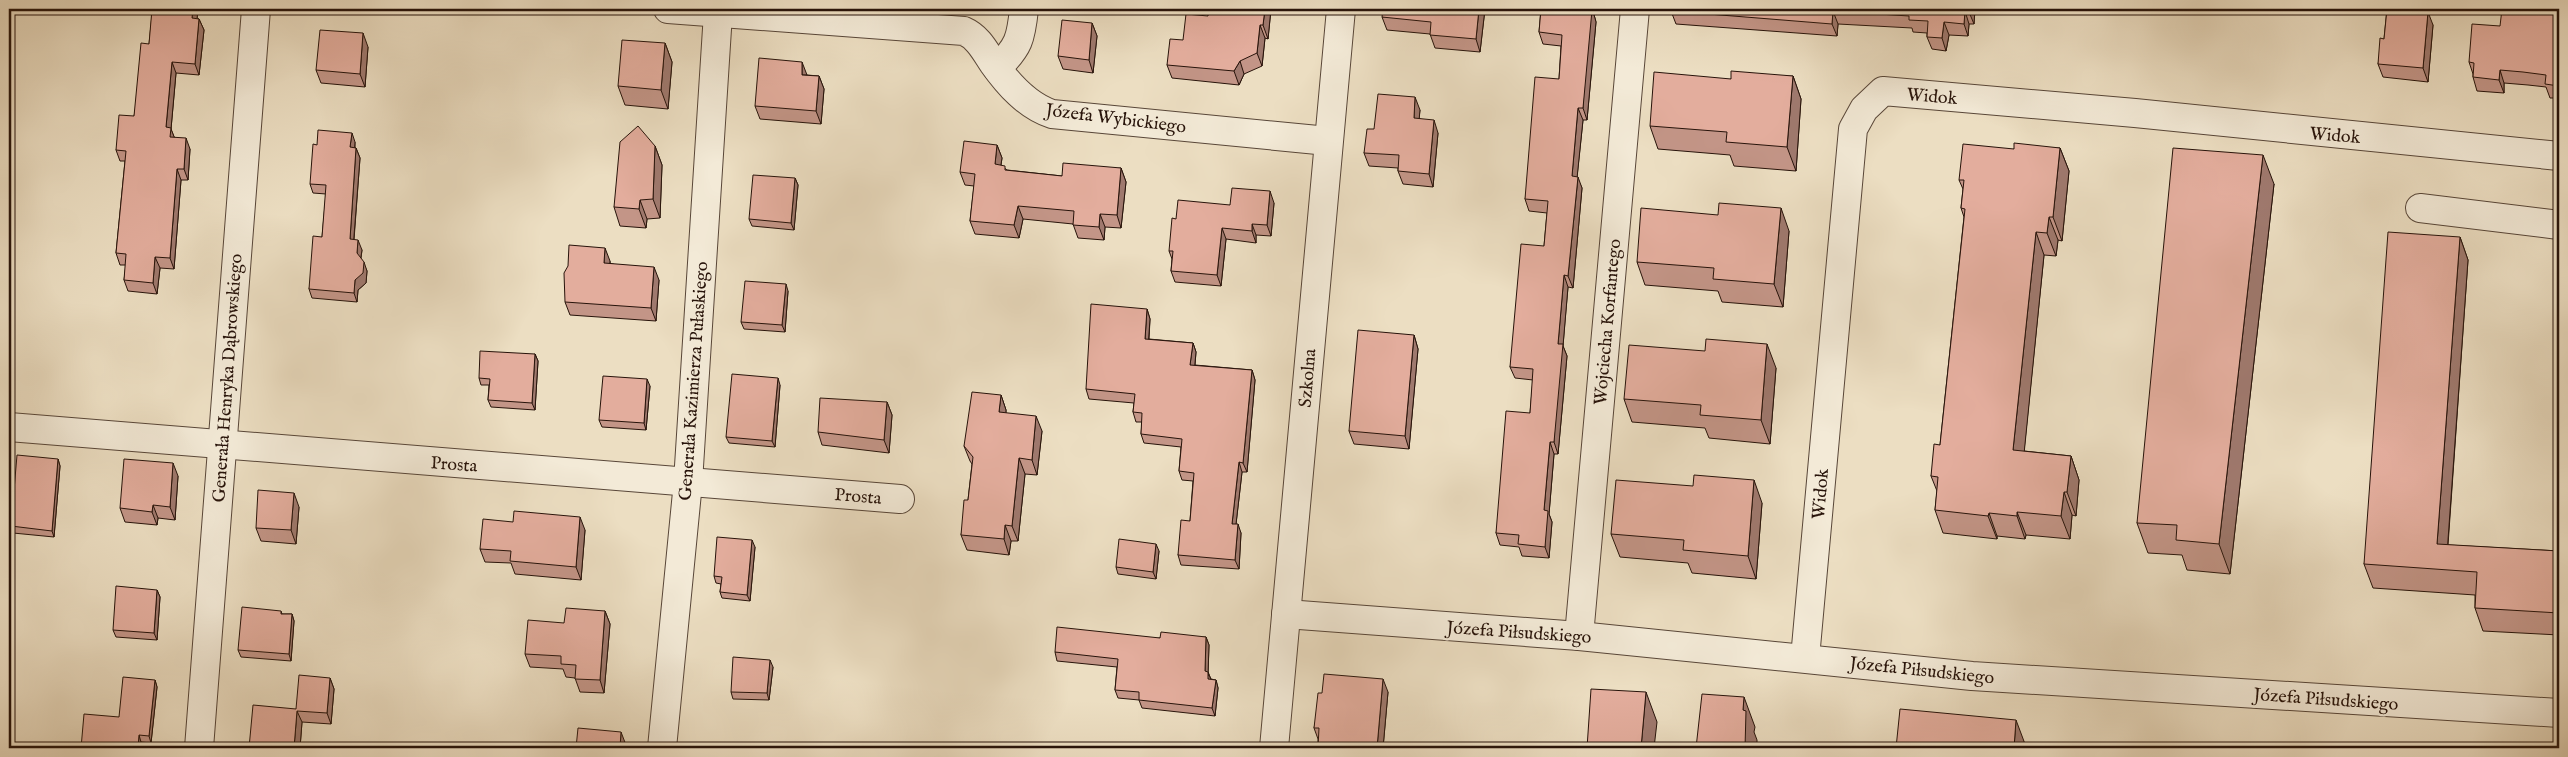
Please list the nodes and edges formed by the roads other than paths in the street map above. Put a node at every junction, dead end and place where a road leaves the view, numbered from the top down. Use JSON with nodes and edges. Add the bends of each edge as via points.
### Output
{"nodes":[{"id":1,"x":256,"y":9,"type":"edge"},
{"id":2,"x":668,"y":9,"type":"edge"},
{"id":3,"x":1024,"y":9,"type":"edge"},
{"id":4,"x":1341,"y":9,"type":"edge"},
{"id":5,"x":1635,"y":9,"type":"edge"},
{"id":6,"x":718,"y":13,"type":"junction"},
{"id":7,"x":997,"y":68,"type":"junction"},
{"id":8,"x":1328,"y":141,"type":"junction"},
{"id":9,"x":2559,"y":156,"type":"edge"},
{"id":10,"x":2420,"y":208,"type":"dead end"},
{"id":11,"x":2559,"y":225,"type":"edge"},
{"id":12,"x":9,"y":427,"type":"edge"},
{"id":13,"x":222,"y":446,"type":"junction"},
{"id":14,"x":688,"y":482,"type":"junction"},
{"id":15,"x":900,"y":499,"type":"dead end"},
{"id":16,"x":1286,"y":614,"type":"junction"},
{"id":17,"x":1579,"y":636,"type":"junction"},
{"id":18,"x":1806,"y":658,"type":"junction"},
{"id":19,"x":2559,"y":713,"type":"edge"},
{"id":20,"x":199,"y":748,"type":"edge"},
{"id":21,"x":662,"y":748,"type":"edge"},
{"id":22,"x":1274,"y":748,"type":"edge"}],
"edges":[{"from":1,"to":13,"type":"street","name":"Generała Henryka Dąbrowskiego"},
{"from":2,"to":6,"type":"street","name":"Józefa Wybickiego"},
{"from":3,"to":7,"type":"street","via":[[1016,49]]},
{"from":4,"to":8,"type":"street","name":"Szkolna"},
{"from":5,"to":17,"type":"street","name":"Wojciecha Korfantego"},
{"from":6,"to":7,"type":"street","name":"Józefa Wybickiego","via":[[964,32],[980,44]]},
{"from":6,"to":14,"type":"street","name":"Generała Kazimierza Pułaskiego"},
{"from":7,"to":8,"type":"street","name":"Józefa Wybickiego","via":[[1026,100],[1041,111],[1052,114]]},
{"from":8,"to":16,"type":"street","name":"Szkolna"},
{"from":9,"to":18,"type":"street","name":"Widok","via":[[1883,91],[1864,108],[1853,129]]},
{"from":10,"to":11,"type":"street"},
{"from":12,"to":13,"type":"street","name":"Prosta"},
{"from":13,"to":14,"type":"street","name":"Prosta"},
{"from":13,"to":20,"type":"street","name":"Generała Henryka Dąbrowskiego"},
{"from":14,"to":15,"type":"street","name":"Prosta"},
{"from":14,"to":21,"type":"street","name":"Generała Kazimierza Pułaskiego"},
{"from":16,"to":17,"type":"street","name":"Józefa Piłsudskiego"},
{"from":16,"to":22,"type":"street","name":"Szkolna"},
{"from":17,"to":18,"type":"street","name":"Józefa Piłsudskiego"},
{"from":18,"to":19,"type":"street","name":"Józefa Piłsudskiego","via":[[1982,677]]}]}
